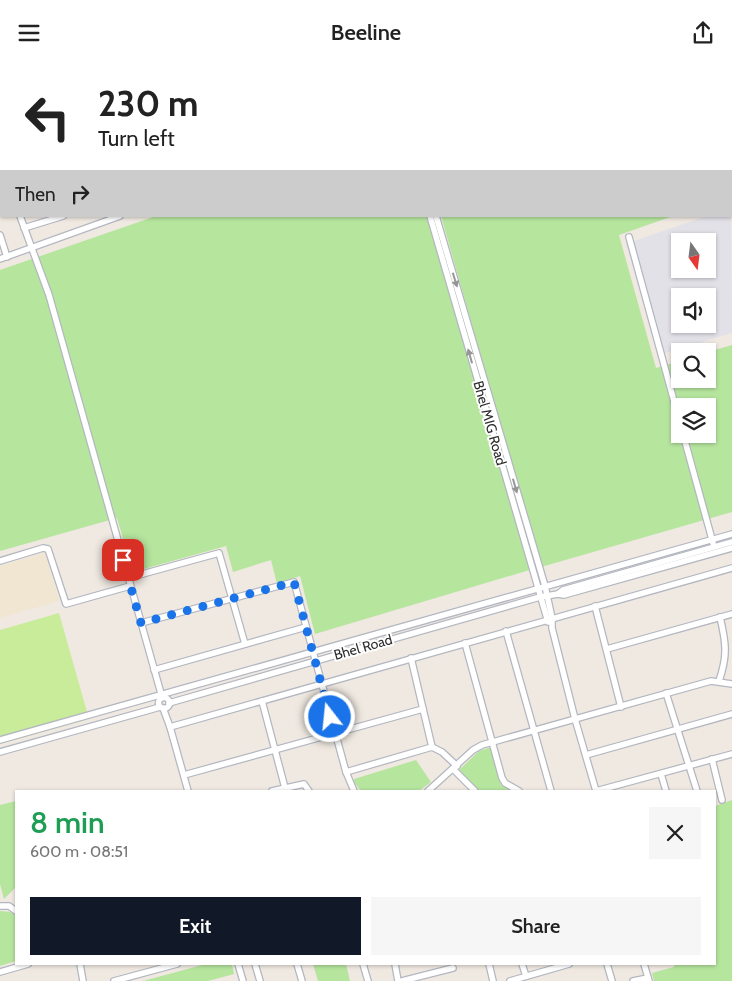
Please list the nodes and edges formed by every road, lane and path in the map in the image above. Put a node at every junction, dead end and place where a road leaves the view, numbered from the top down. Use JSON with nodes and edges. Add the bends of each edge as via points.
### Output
{"nodes":[{"id":1,"x":20,"y":217,"type":"edge"},
{"id":2,"x":116,"y":217,"type":"edge"},
{"id":3,"x":430,"y":217,"type":"edge"},
{"id":4,"x":436,"y":217,"type":"edge"},
{"id":5,"x":47,"y":219,"type":"edge"},
{"id":6,"x":24,"y":228,"type":"junction"},
{"id":7,"x":0,"y":237,"type":"edge"},
{"id":8,"x":629,"y":237,"type":"dead end"},
{"id":9,"x":30,"y":248,"type":"junction"},
{"id":10,"x":7,"y":257,"type":"junction"},
{"id":11,"x":0,"y":259,"type":"edge"},
{"id":12,"x":673,"y":398,"type":"edge"},
{"id":13,"x":685,"y":443,"type":"edge"},
{"id":14,"x":732,"y":534,"type":"edge"},
{"id":15,"x":712,"y":540,"type":"junction"},
{"id":16,"x":732,"y":542,"type":"edge"},
{"id":17,"x":714,"y":547,"type":"junction"},
{"id":18,"x":732,"y":548,"type":"edge"},
{"id":19,"x":0,"y":561,"type":"edge"},
{"id":20,"x":732,"y":568,"type":"edge"},
{"id":21,"x":128,"y":578,"type":"junction"},
{"id":22,"x":130,"y":586,"type":"junction"},
{"id":23,"x":545,"y":586,"type":"junction"},
{"id":24,"x":538,"y":588,"type":"junction"},
{"id":25,"x":558,"y":594,"type":"junction"},
{"id":26,"x":547,"y":595,"type":"junction"},
{"id":27,"x":540,"y":597,"type":"junction"},
{"id":28,"x":232,"y":599,"type":"junction"},
{"id":29,"x":595,"y":606,"type":"junction"},
{"id":30,"x":732,"y":614,"type":"edge"},
{"id":31,"x":720,"y":617,"type":"junction"},
{"id":32,"x":550,"y":619,"type":"junction"},
{"id":33,"x":141,"y":623,"type":"junction"},
{"id":34,"x":306,"y":627,"type":"junction"},
{"id":35,"x":506,"y":631,"type":"junction"},
{"id":36,"x":465,"y":643,"type":"junction"},
{"id":37,"x":245,"y":644,"type":"junction"},
{"id":38,"x":607,"y":649,"type":"junction"},
{"id":39,"x":312,"y":651,"type":"junction"},
{"id":40,"x":411,"y":658,"type":"junction"},
{"id":41,"x":315,"y":661,"type":"junction"},
{"id":42,"x":154,"y":670,"type":"junction"},
{"id":43,"x":719,"y":681,"type":"junction"},
{"id":44,"x":321,"y":684,"type":"junction"},
{"id":45,"x":732,"y":684,"type":"edge"},
{"id":46,"x":666,"y":693,"type":"junction"},
{"id":47,"x":161,"y":696,"type":"junction"},
{"id":48,"x":262,"y":701,"type":"junction"},
{"id":49,"x":165,"y":706,"type":"junction"},
{"id":50,"x":621,"y":707,"type":"junction"},
{"id":51,"x":423,"y":709,"type":"junction"},
{"id":52,"x":732,"y":713,"type":"edge"},
{"id":53,"x":575,"y":719,"type":"junction"},
{"id":54,"x":170,"y":727,"type":"junction"},
{"id":55,"x":677,"y":729,"type":"junction"},
{"id":56,"x":534,"y":731,"type":"junction"},
{"id":57,"x":335,"y":733,"type":"junction"},
{"id":58,"x":0,"y":740,"type":"edge"},
{"id":59,"x":493,"y":742,"type":"junction"},
{"id":60,"x":432,"y":747,"type":"junction"},
{"id":61,"x":275,"y":750,"type":"junction"},
{"id":62,"x":0,"y":752,"type":"edge"},
{"id":63,"x":732,"y":754,"type":"edge"},
{"id":64,"x":586,"y":755,"type":"junction"},
{"id":65,"x":712,"y":759,"type":"junction"},
{"id":66,"x":689,"y":766,"type":"junction"},
{"id":67,"x":455,"y":767,"type":"junction"},
{"id":68,"x":346,"y":772,"type":"junction"},
{"id":69,"x":661,"y":774,"type":"junction"},
{"id":70,"x":184,"y":775,"type":"junction"},
{"id":71,"x":285,"y":788,"type":"junction"},
{"id":72,"x":188,"y":790,"type":"edge"},
{"id":73,"x":276,"y":790,"type":"edge"},
{"id":74,"x":308,"y":790,"type":"edge"},
{"id":75,"x":354,"y":790,"type":"edge"},
{"id":76,"x":429,"y":790,"type":"edge"},
{"id":77,"x":472,"y":790,"type":"edge"},
{"id":78,"x":518,"y":790,"type":"edge"},
{"id":79,"x":551,"y":790,"type":"edge"},
{"id":80,"x":596,"y":790,"type":"edge"},
{"id":81,"x":600,"y":790,"type":"edge"},
{"id":82,"x":666,"y":790,"type":"edge"},
{"id":83,"x":697,"y":790,"type":"edge"},
{"id":84,"x":722,"y":800,"type":"dead end"},
{"id":85,"x":0,"y":906,"type":"edge"},
{"id":86,"x":15,"y":910,"type":"edge"},
{"id":87,"x":24,"y":965,"type":"edge"},
{"id":88,"x":80,"y":965,"type":"edge"},
{"id":89,"x":173,"y":965,"type":"edge"},
{"id":90,"x":238,"y":965,"type":"edge"},
{"id":91,"x":255,"y":965,"type":"edge"},
{"id":92,"x":297,"y":965,"type":"edge"},
{"id":93,"x":363,"y":965,"type":"edge"},
{"id":94,"x":395,"y":965,"type":"edge"},
{"id":95,"x":489,"y":965,"type":"edge"},
{"id":96,"x":522,"y":965,"type":"edge"},
{"id":97,"x":607,"y":965,"type":"edge"},
{"id":98,"x":644,"y":965,"type":"edge"},
{"id":99,"x":552,"y":966,"type":"edge"},
{"id":100,"x":453,"y":968,"type":"dead end"},
{"id":101,"x":0,"y":972,"type":"edge"},
{"id":102,"x":526,"y":976,"type":"junction"},
{"id":103,"x":649,"y":979,"type":"edge"},
{"id":104,"x":83,"y":981,"type":"edge"},
{"id":105,"x":114,"y":981,"type":"edge"},
{"id":106,"x":243,"y":981,"type":"edge"},
{"id":107,"x":260,"y":981,"type":"edge"},
{"id":108,"x":302,"y":981,"type":"edge"},
{"id":109,"x":368,"y":981,"type":"edge"},
{"id":110,"x":398,"y":981,"type":"edge"},
{"id":111,"x":402,"y":981,"type":"edge"},
{"id":112,"x":494,"y":981,"type":"edge"},
{"id":113,"x":510,"y":981,"type":"edge"},
{"id":114,"x":612,"y":981,"type":"edge"},
{"id":115,"x":633,"y":981,"type":"edge"}],
"edges":[{"from":1,"to":6,"type":"street"},
{"from":2,"to":9,"type":"street"},
{"from":24,"to":3,"type":"street","name":"Bhel MIG Road","one_way":true},
{"from":4,"to":23,"type":"street","name":"Bhel MIG Road","one_way":true},
{"from":5,"to":6,"type":"street"},
{"from":6,"to":9,"type":"street"},
{"from":7,"to":10,"type":"street"},
{"from":8,"to":12,"type":"street"},
{"from":9,"to":10,"type":"street"},
{"from":9,"to":21,"type":"street","via":[[49,295]]},
{"from":10,"to":11,"type":"street"},
{"from":13,"to":15,"type":"street"},
{"from":14,"to":15,"type":"street"},
{"from":15,"to":17,"type":"street"},
{"from":15,"to":23,"type":"street"},
{"from":16,"to":17,"type":"street","name":"Bhel Road"},
{"from":17,"to":25,"type":"street","name":"Bhel Road"},
{"from":18,"to":25,"type":"street","name":"Bhel Road","via":[[564,595]]},
{"from":19,"to":22,"type":"street","via":[[48,549],[66,604]]},
{"from":20,"to":29,"type":"street"},
{"from":21,"to":22,"type":"street"},
{"from":21,"to":28,"type":"street","via":[[219,553]]},
{"from":22,"to":33,"type":"street"},
{"from":23,"to":24,"type":"street"},
{"from":23,"to":26,"type":"street","name":"Bhel MIG Road"},
{"from":24,"to":27,"type":"street","name":"Bhel MIG Road"},
{"from":24,"to":39,"type":"street"},
{"from":25,"to":26,"type":"street","name":"Bhel Road"},
{"from":26,"to":27,"type":"street","name":"Bhel Road"},
{"from":26,"to":32,"type":"street","name":"Bhel MIG Road"},
{"from":27,"to":32,"type":"street","name":"Bhel MIG Road"},
{"from":27,"to":41,"type":"street","name":"Bhel Road"},
{"from":28,"to":33,"type":"street"},
{"from":28,"to":34,"type":"street","via":[[294,582]]},
{"from":28,"to":37,"type":"street"},
{"from":29,"to":32,"type":"street"},
{"from":29,"to":38,"type":"street"},
{"from":30,"to":31,"type":"street"},
{"from":31,"to":38,"type":"street"},
{"from":31,"to":43,"type":"street","via":[[726,654]]},
{"from":32,"to":35,"type":"street"},
{"from":32,"to":53,"type":"street","name":"Bhel MIG Road"},
{"from":33,"to":42,"type":"street"},
{"from":34,"to":37,"type":"street"},
{"from":34,"to":39,"type":"street"},
{"from":35,"to":36,"type":"street"},
{"from":35,"to":56,"type":"street"},
{"from":36,"to":40,"type":"street"},
{"from":36,"to":59,"type":"street"},
{"from":37,"to":42,"type":"street"},
{"from":38,"to":50,"type":"street"},
{"from":39,"to":41,"type":"street"},
{"from":39,"to":47,"type":"street"},
{"from":40,"to":44,"type":"street"},
{"from":40,"to":51,"type":"street"},
{"from":41,"to":44,"type":"street"},
{"from":41,"to":49,"type":"street","name":"Bhel Road"},
{"from":42,"to":47,"type":"street"},
{"from":43,"to":45,"type":"street"},
{"from":43,"to":46,"type":"street"},
{"from":44,"to":48,"type":"street"},
{"from":44,"to":57,"type":"street"},
{"from":46,"to":50,"type":"street"},
{"from":46,"to":55,"type":"street"},
{"from":47,"to":49,"type":"street","via":[[167,698]]},
{"from":47,"to":49,"type":"street","via":[[158,702]]},
{"from":47,"to":58,"type":"street"},
{"from":48,"to":54,"type":"street"},
{"from":48,"to":61,"type":"street"},
{"from":49,"to":54,"type":"street"},
{"from":49,"to":62,"type":"street","name":"Bhel Road"},
{"from":50,"to":53,"type":"street"},
{"from":51,"to":57,"type":"street"},
{"from":51,"to":60,"type":"street"},
{"from":52,"to":55,"type":"street"},
{"from":53,"to":56,"type":"street"},
{"from":53,"to":64,"type":"street","name":"Bhel MIG Road"},
{"from":54,"to":70,"type":"street"},
{"from":55,"to":64,"type":"street"},
{"from":55,"to":66,"type":"street"},
{"from":56,"to":59,"type":"street"},
{"from":56,"to":79,"type":"street"},
{"from":57,"to":61,"type":"street"},
{"from":57,"to":68,"type":"street"},
{"from":59,"to":67,"type":"street","via":[[473,751]]},
{"from":59,"to":78,"type":"street","via":[[504,781]]},
{"from":60,"to":67,"type":"street","via":[[442,751]]},
{"from":60,"to":68,"type":"street"},
{"from":61,"to":70,"type":"street"},
{"from":61,"to":71,"type":"street"},
{"from":63,"to":65,"type":"street"},
{"from":64,"to":80,"type":"street","name":"Bhel MIG Road"},
{"from":65,"to":66,"type":"street"},
{"from":65,"to":84,"type":"street"},
{"from":66,"to":69,"type":"street"},
{"from":66,"to":83,"type":"street"},
{"from":67,"to":76,"type":"street"},
{"from":67,"to":77,"type":"street"},
{"from":68,"to":75,"type":"street"},
{"from":69,"to":81,"type":"street"},
{"from":69,"to":82,"type":"street"},
{"from":70,"to":72,"type":"street"},
{"from":71,"to":73,"type":"street"},
{"from":71,"to":74,"type":"street","via":[[304,784]]},
{"from":85,"to":86,"type":"street"},
{"from":87,"to":101,"type":"street"},
{"from":88,"to":104,"type":"street"},
{"from":89,"to":105,"type":"street"},
{"from":90,"to":106,"type":"street"},
{"from":91,"to":107,"type":"street"},
{"from":92,"to":108,"type":"street"},
{"from":93,"to":109,"type":"street"},
{"from":94,"to":110,"type":"street"},
{"from":95,"to":112,"type":"street"},
{"from":96,"to":102,"type":"street"},
{"from":97,"to":114,"type":"street"},
{"from":98,"to":103,"type":"street"},
{"from":99,"to":102,"type":"street"},
{"from":100,"to":111,"type":"street"},
{"from":102,"to":113,"type":"street"},
{"from":103,"to":115,"type":"street"}]}
